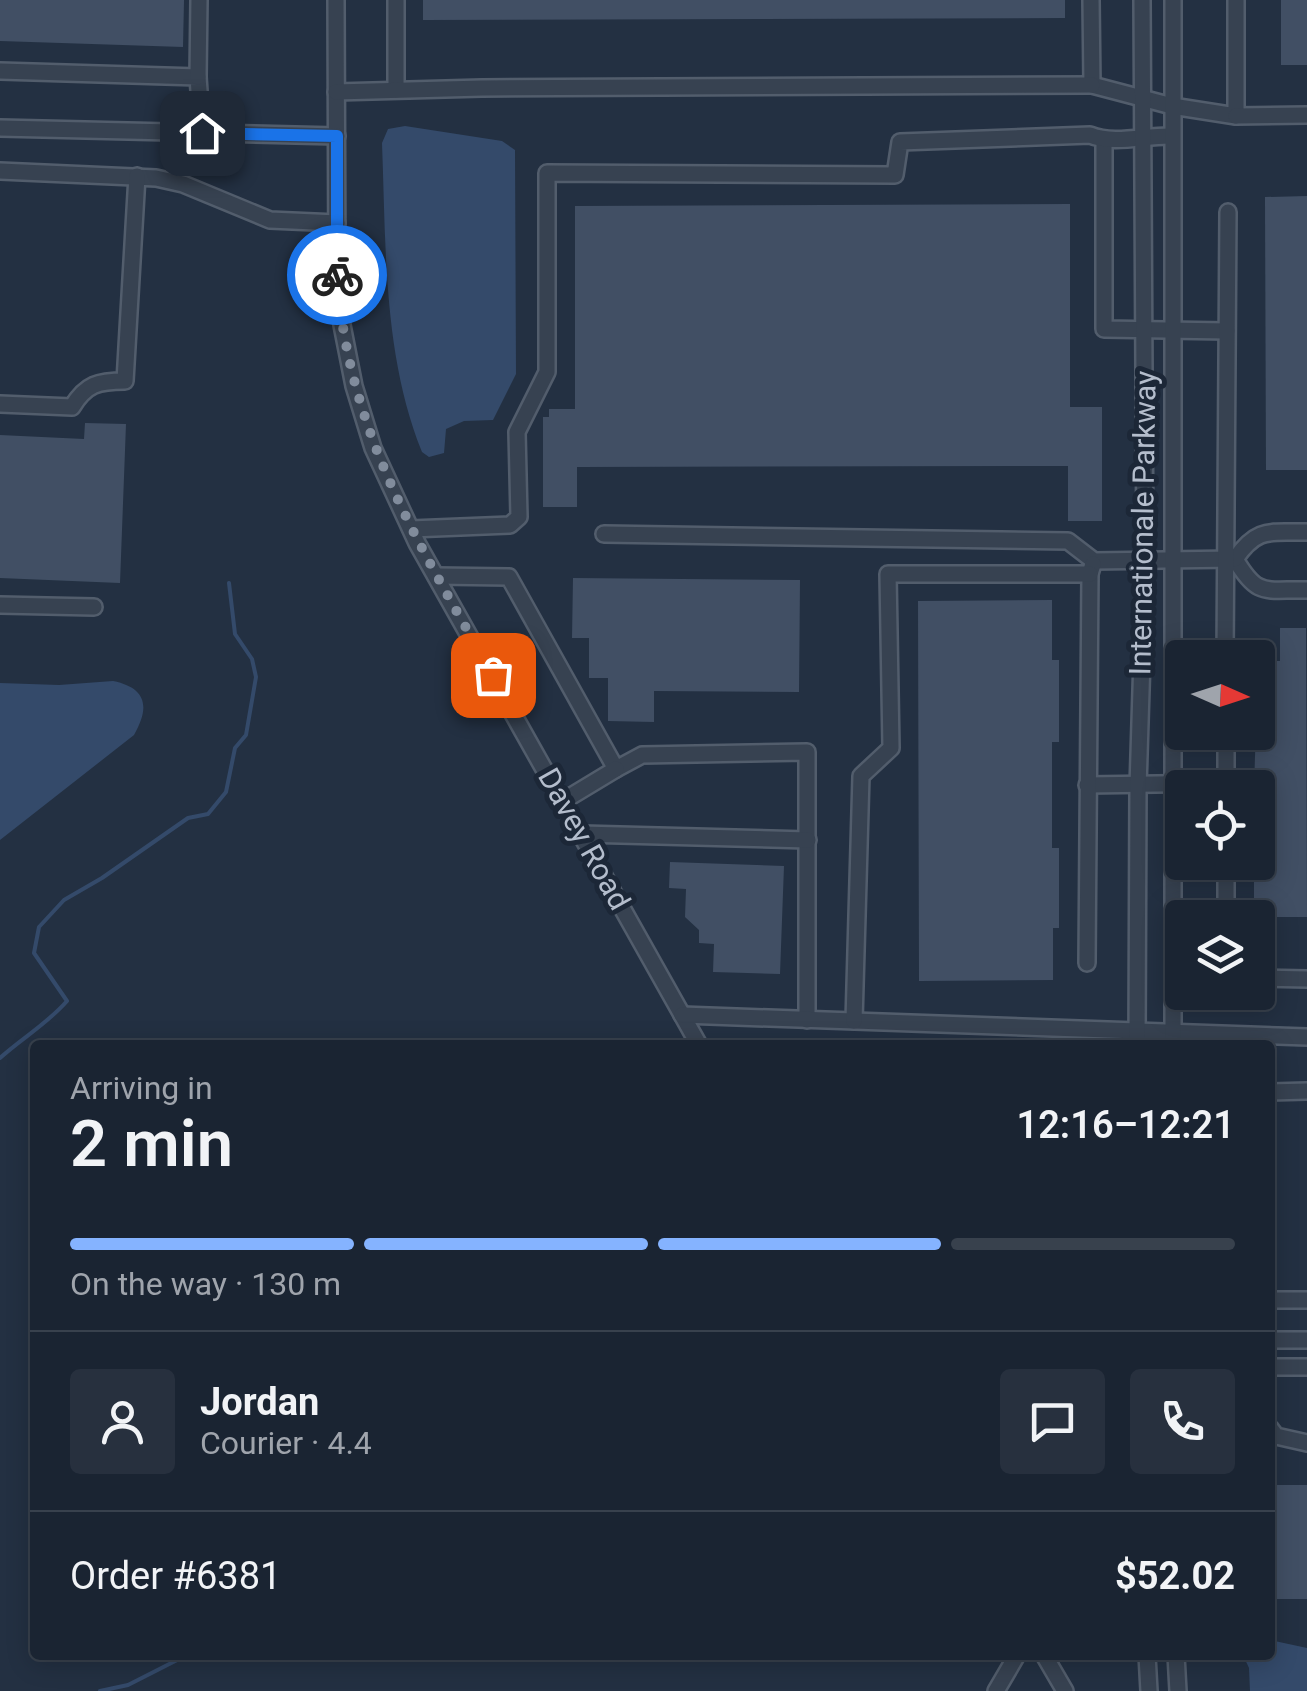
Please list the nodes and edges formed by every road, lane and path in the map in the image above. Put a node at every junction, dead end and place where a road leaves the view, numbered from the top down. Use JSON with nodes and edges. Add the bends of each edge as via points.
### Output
{"nodes":[{"id":1,"x":199,"y":0,"type":"edge"},
{"id":2,"x":336,"y":0,"type":"edge"},
{"id":3,"x":396,"y":0,"type":"edge"},
{"id":4,"x":1091,"y":0,"type":"edge"},
{"id":5,"x":1142,"y":0,"type":"edge"},
{"id":6,"x":1173,"y":0,"type":"edge"},
{"id":7,"x":1236,"y":0,"type":"edge"},
{"id":8,"x":0,"y":71,"type":"edge"},
{"id":9,"x":198,"y":77,"type":"junction"},
{"id":10,"x":1092,"y":85,"type":"junction"},
{"id":11,"x":396,"y":90,"type":"junction"},
{"id":12,"x":336,"y":92,"type":"junction"},
{"id":13,"x":1143,"y":98,"type":"junction"},
{"id":14,"x":1172,"y":106,"type":"junction"},
{"id":15,"x":1307,"y":115,"type":"edge"},
{"id":16,"x":1236,"y":116,"type":"junction"},
{"id":17,"x":0,"y":128,"type":"edge"},
{"id":18,"x":202,"y":133,"type":"junction"},
{"id":19,"x":1144,"y":135,"type":"junction"},
{"id":20,"x":337,"y":136,"type":"junction"},
{"id":21,"x":1172,"y":136,"type":"junction"},
{"id":22,"x":1104,"y":141,"type":"junction"},
{"id":23,"x":0,"y":171,"type":"edge"},
{"id":24,"x":137,"y":176,"type":"junction"},
{"id":25,"x":1228,"y":212,"type":"dead end"},
{"id":26,"x":337,"y":223,"type":"junction"},
{"id":27,"x":1144,"y":330,"type":"junction"},
{"id":28,"x":1172,"y":330,"type":"junction"},
{"id":29,"x":1227,"y":331,"type":"junction"},
{"id":30,"x":0,"y":404,"type":"edge"},
{"id":31,"x":411,"y":529,"type":"junction"},
{"id":32,"x":1307,"y":532,"type":"edge"},
{"id":33,"x":604,"y":534,"type":"dead end"},
{"id":34,"x":1230,"y":559,"type":"junction"},
{"id":35,"x":1145,"y":562,"type":"junction"},
{"id":36,"x":1172,"y":562,"type":"junction"},
{"id":37,"x":1092,"y":567,"type":"junction"},
{"id":38,"x":436,"y":576,"type":"junction"},
{"id":39,"x":1307,"y":590,"type":"edge"},
{"id":40,"x":0,"y":605,"type":"edge"},
{"id":41,"x":94,"y":607,"type":"dead end"},
{"id":42,"x":1227,"y":640,"type":"edge"},
{"id":43,"x":616,"y":769,"type":"junction"},
{"id":44,"x":1173,"y":770,"type":"edge"},
{"id":45,"x":1165,"y":782,"type":"edge"},
{"id":46,"x":1087,"y":784,"type":"junction"},
{"id":47,"x":1139,"y":784,"type":"junction"},
{"id":48,"x":563,"y":801,"type":"junction"},
{"id":49,"x":582,"y":834,"type":"junction"},
{"id":50,"x":808,"y":840,"type":"junction"},
{"id":51,"x":1173,"y":880,"type":"edge"},
{"id":52,"x":1087,"y":964,"type":"dead end"},
{"id":53,"x":1275,"y":978,"type":"edge"},
{"id":54,"x":1307,"y":978,"type":"edge"},
{"id":55,"x":682,"y":1015,"type":"junction"},
{"id":56,"x":807,"y":1020,"type":"junction"},
{"id":57,"x":854,"y":1021,"type":"junction"},
{"id":58,"x":1307,"y":1037,"type":"edge"},
{"id":59,"x":1137,"y":1038,"type":"edge"},
{"id":60,"x":1173,"y":1039,"type":"edge"},
{"id":61,"x":690,"y":1040,"type":"edge"},
{"id":62,"x":1307,"y":1091,"type":"edge"},
{"id":63,"x":1275,"y":1092,"type":"edge"},
{"id":64,"x":1275,"y":1300,"type":"edge"},
{"id":65,"x":1307,"y":1300,"type":"edge"},
{"id":66,"x":1275,"y":1340,"type":"edge"},
{"id":67,"x":1307,"y":1340,"type":"edge"},
{"id":68,"x":1307,"y":1367,"type":"edge"},
{"id":69,"x":1275,"y":1368,"type":"edge"},
{"id":70,"x":1275,"y":1435,"type":"edge"},
{"id":71,"x":1307,"y":1443,"type":"edge"},
{"id":72,"x":1014,"y":1660,"type":"edge"},
{"id":73,"x":1047,"y":1660,"type":"edge"},
{"id":74,"x":1147,"y":1660,"type":"edge"},
{"id":75,"x":1176,"y":1660,"type":"edge"},
{"id":76,"x":997,"y":1690,"type":"edge"},
{"id":77,"x":1065,"y":1691,"type":"edge"},
{"id":78,"x":1149,"y":1691,"type":"edge"},
{"id":79,"x":1178,"y":1691,"type":"edge"}],
"edges":[{"from":1,"to":9,"type":"street"},
{"from":2,"to":12,"type":"street","name":"Davey Road"},
{"from":3,"to":11,"type":"street"},
{"from":4,"to":10,"type":"street"},
{"from":5,"to":13,"type":"street","name":"Internationale Parkway"},
{"from":6,"to":14,"type":"street","name":"Internationale Parkway"},
{"from":7,"to":16,"type":"street"},
{"from":8,"to":9,"type":"street"},
{"from":9,"to":18,"type":"street"},
{"from":10,"to":11,"type":"street"},
{"from":10,"to":13,"type":"street"},
{"from":11,"to":12,"type":"street"},
{"from":12,"to":20,"type":"street","name":"Davey Road"},
{"from":13,"to":14,"type":"street"},
{"from":13,"to":19,"type":"street","name":"Internationale Parkway"},
{"from":14,"to":16,"type":"street"},
{"from":14,"to":21,"type":"street","name":"Internationale Parkway"},
{"from":15,"to":16,"type":"street"},
{"from":17,"to":18,"type":"street"},
{"from":18,"to":20,"type":"street"},
{"from":19,"to":21,"type":"street"},
{"from":19,"to":22,"type":"street"},
{"from":19,"to":27,"type":"street","name":"Internationale Parkway"},
{"from":20,"to":26,"type":"street","name":"Davey Road"},
{"from":21,"to":28,"type":"street","name":"Internationale Parkway"},
{"from":22,"to":27,"type":"street","via":[[1104,329]]},
{"from":22,"to":31,"type":"street","via":[[1090,135],[900,142],[895,175],[546,173],[547,372],[517,432],[518,517],[510,525]]},
{"from":23,"to":24,"type":"street"},
{"from":24,"to":26,"type":"street","via":[[183,184],[270,220]]},
{"from":24,"to":30,"type":"street","via":[[125,382],[84,388],[72,407]]},
{"from":25,"to":29,"type":"street"},
{"from":26,"to":31,"type":"street","name":"Davey Road","via":[[337,278],[354,386],[373,448]]},
{"from":27,"to":28,"type":"street"},
{"from":27,"to":35,"type":"street","name":"Internationale Parkway"},
{"from":28,"to":29,"type":"street"},
{"from":28,"to":36,"type":"street","name":"Internationale Parkway"},
{"from":29,"to":34,"type":"street"},
{"from":31,"to":38,"type":"street","name":"Davey Road"},
{"from":32,"to":34,"type":"street","via":[[1262,534]]},
{"from":33,"to":37,"type":"street","via":[[1068,541]]},
{"from":34,"to":36,"type":"street"},
{"from":34,"to":39,"type":"street","via":[[1262,589]]},
{"from":34,"to":42,"type":"street"},
{"from":35,"to":36,"type":"street"},
{"from":35,"to":37,"type":"street"},
{"from":35,"to":47,"type":"street","name":"Internationale Parkway"},
{"from":36,"to":44,"type":"street","name":"Internationale Parkway"},
{"from":37,"to":46,"type":"street"},
{"from":37,"to":57,"type":"street","via":[[888,574],[891,748],[861,776]]},
{"from":38,"to":43,"type":"street","via":[[509,577]]},
{"from":38,"to":48,"type":"street","name":"Davey Road"},
{"from":40,"to":41,"type":"street"},
{"from":43,"to":48,"type":"street"},
{"from":43,"to":50,"type":"street","via":[[642,755],[807,752]]},
{"from":45,"to":47,"type":"street"},
{"from":46,"to":47,"type":"street"},
{"from":46,"to":52,"type":"street"},
{"from":47,"to":59,"type":"street","name":"Internationale Parkway"},
{"from":48,"to":49,"type":"street","name":"Davey Road"},
{"from":49,"to":50,"type":"street"},
{"from":49,"to":55,"type":"street","name":"Davey Road"},
{"from":50,"to":56,"type":"street"},
{"from":51,"to":60,"type":"street","name":"Internationale Parkway"},
{"from":53,"to":54,"type":"street"},
{"from":55,"to":56,"type":"street"},
{"from":55,"to":61,"type":"street","name":"Davey Road"},
{"from":56,"to":57,"type":"street"},
{"from":57,"to":59,"type":"street"},
{"from":58,"to":60,"type":"street"},
{"from":59,"to":60,"type":"street"},
{"from":62,"to":63,"type":"street"},
{"from":64,"to":65,"type":"street"},
{"from":66,"to":67,"type":"street"},
{"from":68,"to":69,"type":"street"},
{"from":70,"to":71,"type":"street"},
{"from":72,"to":76,"type":"street"},
{"from":73,"to":77,"type":"street"},
{"from":74,"to":78,"type":"street"},
{"from":75,"to":79,"type":"street"}]}
